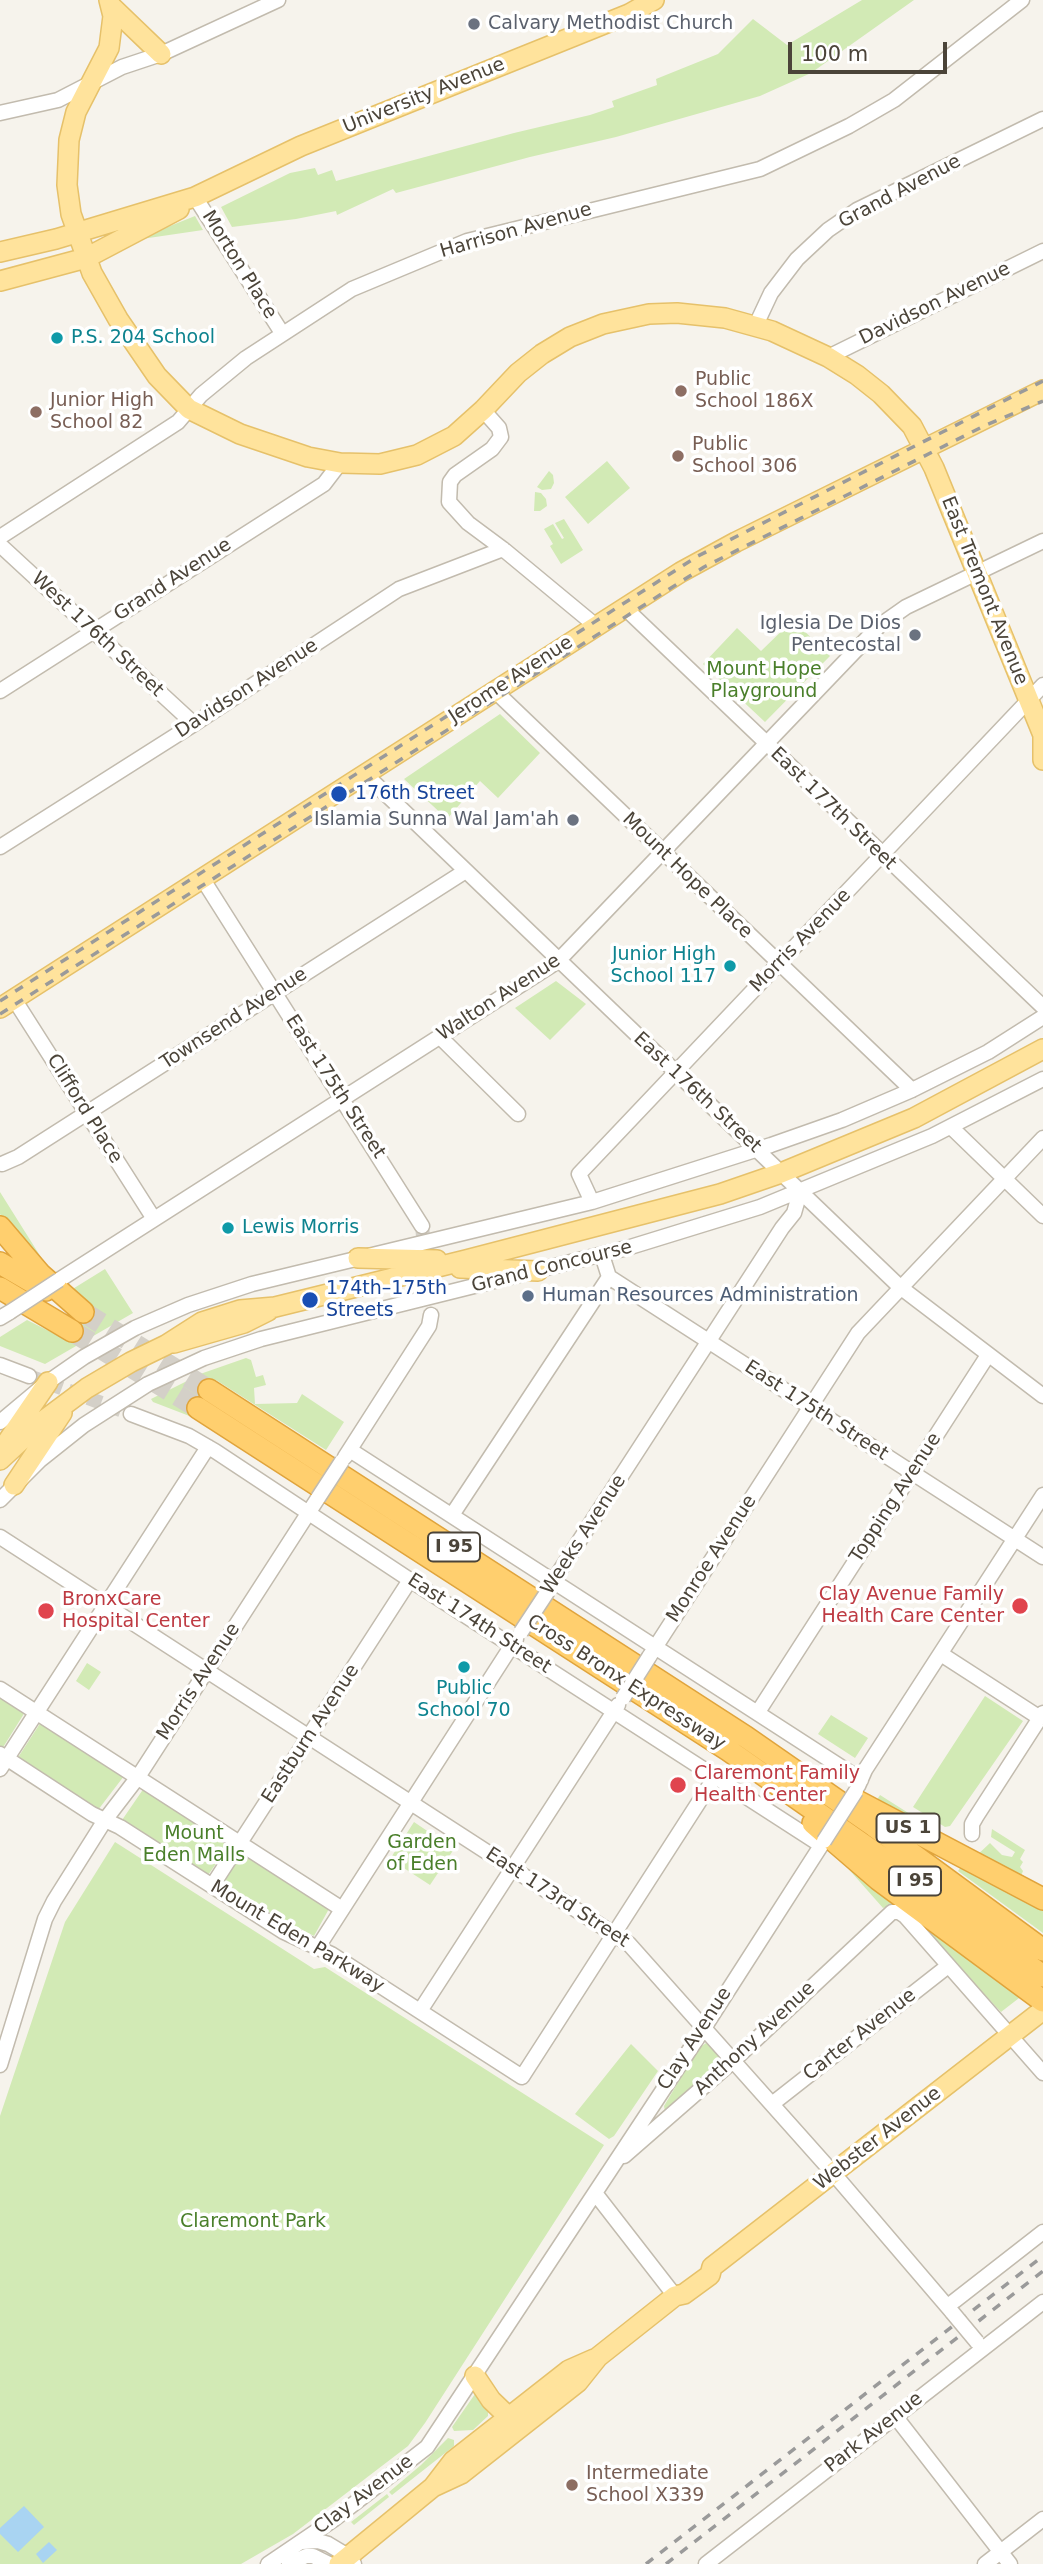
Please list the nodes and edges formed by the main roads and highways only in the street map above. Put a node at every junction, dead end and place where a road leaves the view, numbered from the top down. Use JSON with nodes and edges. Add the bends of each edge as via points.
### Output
{"nodes":[{"id":1,"x":653,"y":0,"type":"edge"},
{"id":2,"x":110,"y":3,"type":"edge"},
{"id":3,"x":161,"y":54,"type":"road end"},
{"id":4,"x":195,"y":197,"type":"junction"},
{"id":5,"x":77,"y":233,"type":"junction"},
{"id":6,"x":0,"y":253,"type":"edge"},
{"id":7,"x":86,"y":258,"type":"junction"},
{"id":8,"x":0,"y":281,"type":"edge"},
{"id":9,"x":1043,"y":390,"type":"edge"},
{"id":10,"x":925,"y":448,"type":"junction"},
{"id":11,"x":1043,"y":735,"type":"edge"},
{"id":12,"x":1043,"y":760,"type":"edge"},
{"id":13,"x":7,"y":1003,"type":"edge"},
{"id":14,"x":1043,"y":1049,"type":"edge"},
{"id":15,"x":0,"y":1227,"type":"edge"},
{"id":16,"x":358,"y":1258,"type":"road end"},
{"id":17,"x":466,"y":1260,"type":"junction"},
{"id":18,"x":0,"y":1263,"type":"edge"},
{"id":19,"x":438,"y":1267,"type":"junction"},
{"id":20,"x":538,"y":1271,"type":"road end"},
{"id":21,"x":0,"y":1288,"type":"edge"},
{"id":22,"x":8,"y":1307,"type":"edge"},
{"id":23,"x":72,"y":1331,"type":"tunnel mouth"},
{"id":24,"x":38,"y":1379,"type":"road end"},
{"id":25,"x":71,"y":1399,"type":"junction"},
{"id":26,"x":0,"y":1453,"type":"edge"},
{"id":27,"x":0,"y":1460,"type":"edge"},
{"id":28,"x":14,"y":1485,"type":"road end"},
{"id":29,"x":773,"y":1755,"type":"junction"},
{"id":30,"x":788,"y":1791,"type":"junction"},
{"id":31,"x":1043,"y":1899,"type":"edge"},
{"id":32,"x":1043,"y":1950,"type":"edge"},
{"id":33,"x":1042,"y":1975,"type":"edge"},
{"id":34,"x":1043,"y":2001,"type":"edge"},
{"id":35,"x":1043,"y":2010,"type":"edge"},
{"id":36,"x":475,"y":2376,"type":"road end"},
{"id":37,"x":514,"y":2423,"type":"junction"},
{"id":38,"x":347,"y":2561,"type":"edge"}],
"edges":[{"from":1,"to":4,"type":"main road","name":"University Avenue","via":[[301,146]]},
{"from":2,"to":3,"type":"main road"},
{"from":2,"to":5,"type":"main road","via":[[111,36],[104,60],[76,113],[67,154],[67,185]]},
{"from":4,"to":5,"type":"main road","name":"University Avenue"},
{"from":4,"to":7,"type":"main road","name":"University Avenue","via":[[172,214]]},
{"from":5,"to":6,"type":"main road","name":"University Avenue"},
{"from":5,"to":7,"type":"main road"},
{"from":7,"to":8,"type":"main road","name":"University Avenue"},
{"from":7,"to":10,"type":"main road","name":"East Tremont Avenue","via":[[138,351],[189,409],[308,457],[380,464],[417,455],[454,436],[518,373],[570,337],[603,324],[677,313],[756,325],[828,357],[881,394],[912,426]]},
{"from":9,"to":10,"type":"main road","name":"Jerome Avenue"},
{"from":10,"to":11,"type":"main road","name":"East Tremont Avenue"},
{"from":10,"to":13,"type":"main road","name":"Jerome Avenue","via":[[727,547],[625,608]]},
{"from":11,"to":12,"type":"main road","name":"East Tremont Avenue"},
{"from":14,"to":17,"type":"main road","name":"Grand Concourse","via":[[932,1109],[781,1173],[670,1209]]},
{"from":15,"to":18,"type":"highway","via":[[40,1273],[83,1312]]},
{"from":16,"to":17,"type":"main road"},
{"from":17,"to":19,"type":"main road","name":"Grand Concourse"},
{"from":19,"to":20,"type":"main road"},
{"from":19,"to":25,"type":"main road","name":"Grand Concourse","via":[[275,1307],[214,1317]]},
{"from":21,"to":22,"type":"highway"},
{"from":22,"to":23,"type":"highway"},
{"from":24,"to":26,"type":"main road"},
{"from":25,"to":27,"type":"main road","name":"Grand Concourse"},
{"from":25,"to":28,"type":"main road"},
{"from":29,"to":30,"type":"highway","name":"Cross Bronx Expressway","number":"I 95","via":[[633,1662],[204,1399]]},
{"from":29,"to":31,"type":"highway","number":"US 1"},
{"from":29,"to":32,"type":"highway","name":"Cross Bronx Expressway","number":"I 95"},
{"from":30,"to":33,"type":"highway","name":"Cross Bronx Expressway","number":"I 95"},
{"from":30,"to":34,"type":"highway","number":"US 1","via":[[809,1820],[862,1867]]},
{"from":35,"to":37,"type":"main road","name":"Webster Avenue","via":[[712,2267],[703,2266],[676,2287],[675,2296],[598,2357],[578,2382]]},
{"from":36,"to":37,"type":"main road"},
{"from":37,"to":38,"type":"main road","name":"Webster Avenue","via":[[461,2474],[433,2487]]}]}
